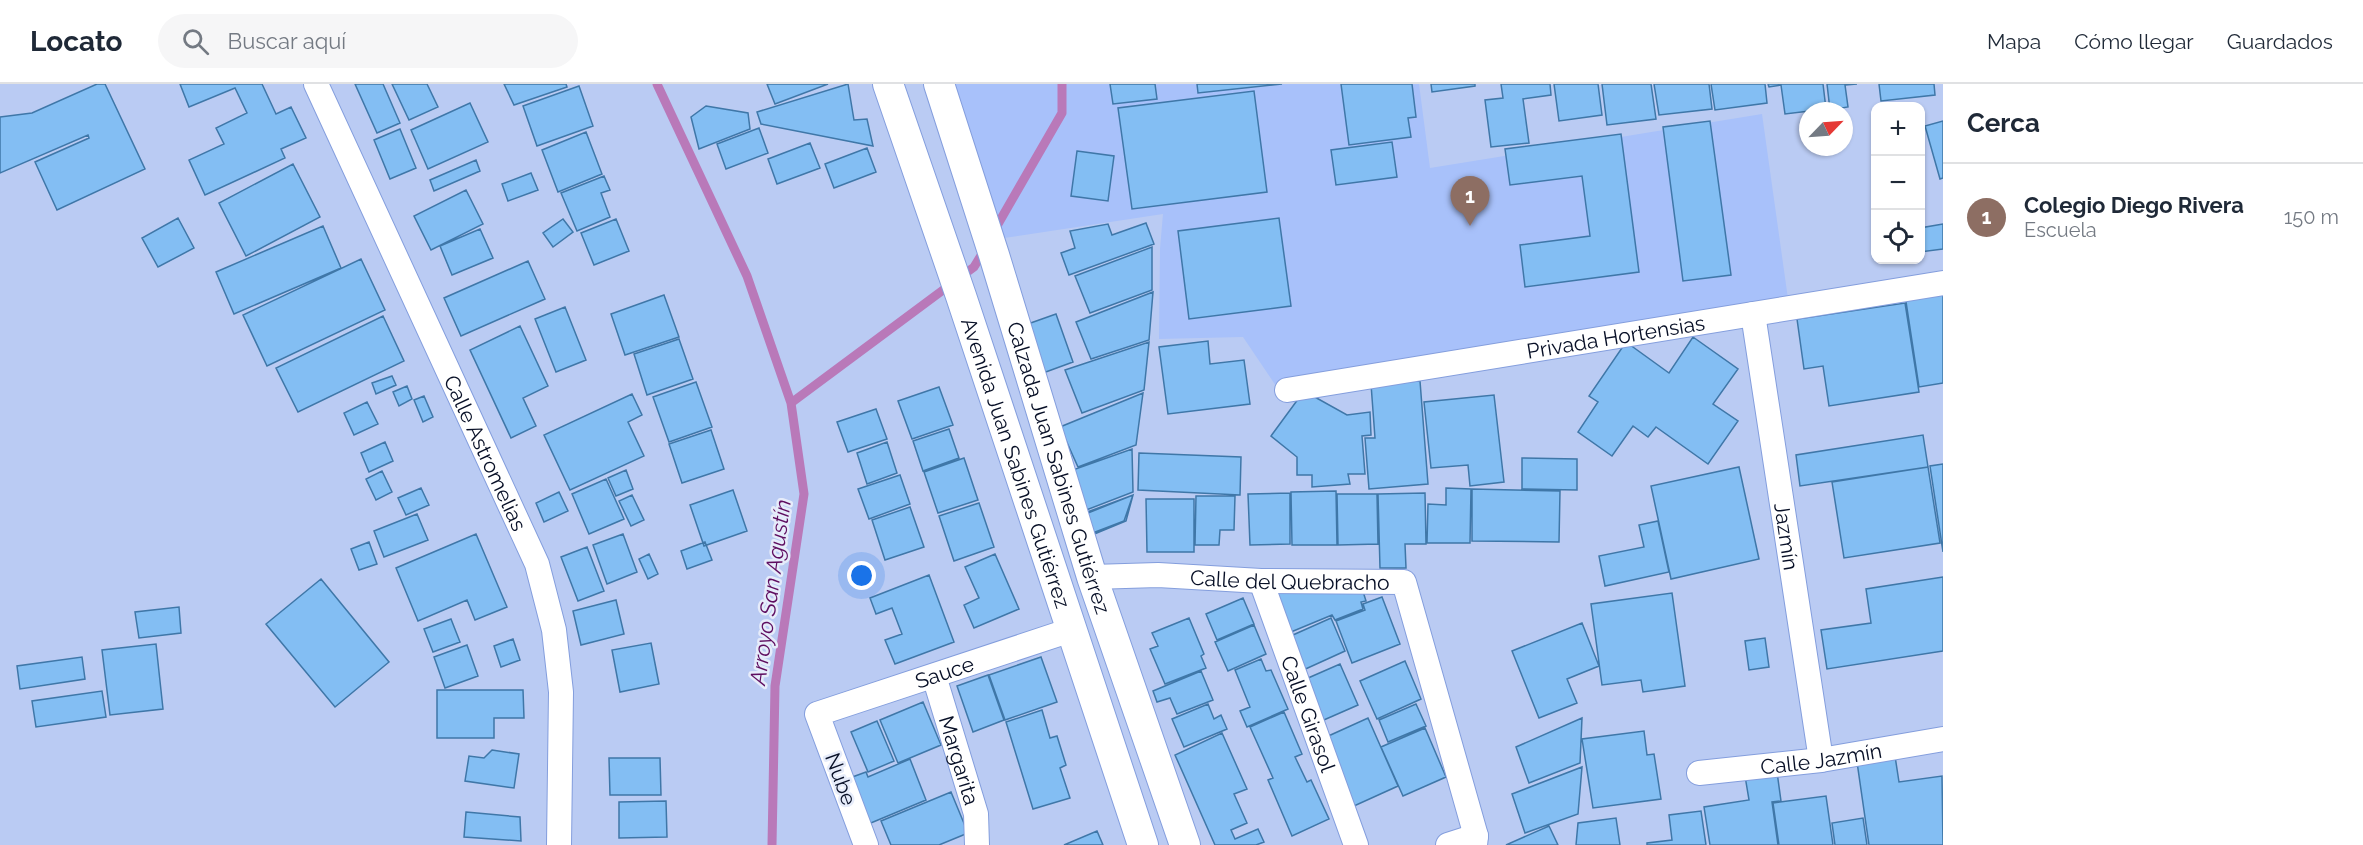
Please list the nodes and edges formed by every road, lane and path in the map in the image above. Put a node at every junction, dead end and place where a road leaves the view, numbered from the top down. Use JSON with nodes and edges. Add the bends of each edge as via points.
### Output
{"nodes":[{"id":1,"x":316,"y":84,"type":"edge"},
{"id":2,"x":940,"y":86,"type":"edge"},
{"id":3,"x":893,"y":98,"type":"edge"},
{"id":4,"x":1943,"y":283,"type":"edge"},
{"id":5,"x":1754,"y":314,"type":"junction"},
{"id":6,"x":1287,"y":390,"type":"dead end"},
{"id":7,"x":1053,"y":452,"type":"junction"},
{"id":8,"x":1018,"y":468,"type":"junction"},
{"id":9,"x":1092,"y":577,"type":"junction"},
{"id":10,"x":1262,"y":581,"type":"junction"},
{"id":11,"x":1071,"y":630,"type":"junction"},
{"id":12,"x":934,"y":676,"type":"junction"},
{"id":13,"x":817,"y":714,"type":"joint"},
{"id":14,"x":1943,"y":739,"type":"edge"},
{"id":15,"x":1821,"y":760,"type":"junction"},
{"id":16,"x":1699,"y":773,"type":"dead end"},
{"id":17,"x":1476,"y":841,"type":"edge"},
{"id":18,"x":558,"y":845,"type":"edge"},
{"id":19,"x":866,"y":845,"type":"edge"},
{"id":20,"x":976,"y":845,"type":"edge"},
{"id":21,"x":1143,"y":845,"type":"edge"},
{"id":22,"x":1185,"y":845,"type":"edge"},
{"id":23,"x":1356,"y":845,"type":"edge"},
{"id":24,"x":1448,"y":845,"type":"edge"}],
"edges":[{"from":1,"to":18,"type":"street","name":"Calle Astromelias","via":[[537,564],[554,630],[561,692]]},
{"from":2,"to":7,"type":"street","name":"Calzada Juan Sabines Gutiérrez"},
{"from":3,"to":8,"type":"street","name":"Avenida Juan Sabines Gutiérrez"},
{"from":4,"to":5,"type":"street","name":"Privada Hortensias"},
{"from":5,"to":6,"type":"street","name":"Privada Hortensias"},
{"from":5,"to":15,"type":"street","name":"Jazmín"},
{"from":7,"to":8,"type":"street"},
{"from":7,"to":9,"type":"street","name":"Calzada Juan Sabines Gutiérrez"},
{"from":8,"to":11,"type":"street","name":"Avenida Juan Sabines Gutiérrez"},
{"from":9,"to":10,"type":"street","name":"Calle del Quebracho","via":[[1158,575]]},
{"from":9,"to":22,"type":"street","name":"Calzada Juan Sabines Gutiérrez"},
{"from":10,"to":17,"type":"street","name":"Calle del Quebracho","via":[[1404,582]]},
{"from":10,"to":23,"type":"street","name":"Calle Girasol"},
{"from":11,"to":12,"type":"street","name":"Sauce"},
{"from":11,"to":21,"type":"street","name":"Avenida Juan Sabines Gutiérrez"},
{"from":12,"to":13,"type":"street","name":"Sauce"},
{"from":12,"to":20,"type":"street","name":"Margarita","via":[[976,814]]},
{"from":13,"to":19,"type":"street","name":"Nube"},
{"from":14,"to":15,"type":"street","name":"Calle Jazmín"},
{"from":15,"to":16,"type":"street","name":"Calle Jazmín"},
{"from":17,"to":24,"type":"street"}]}
